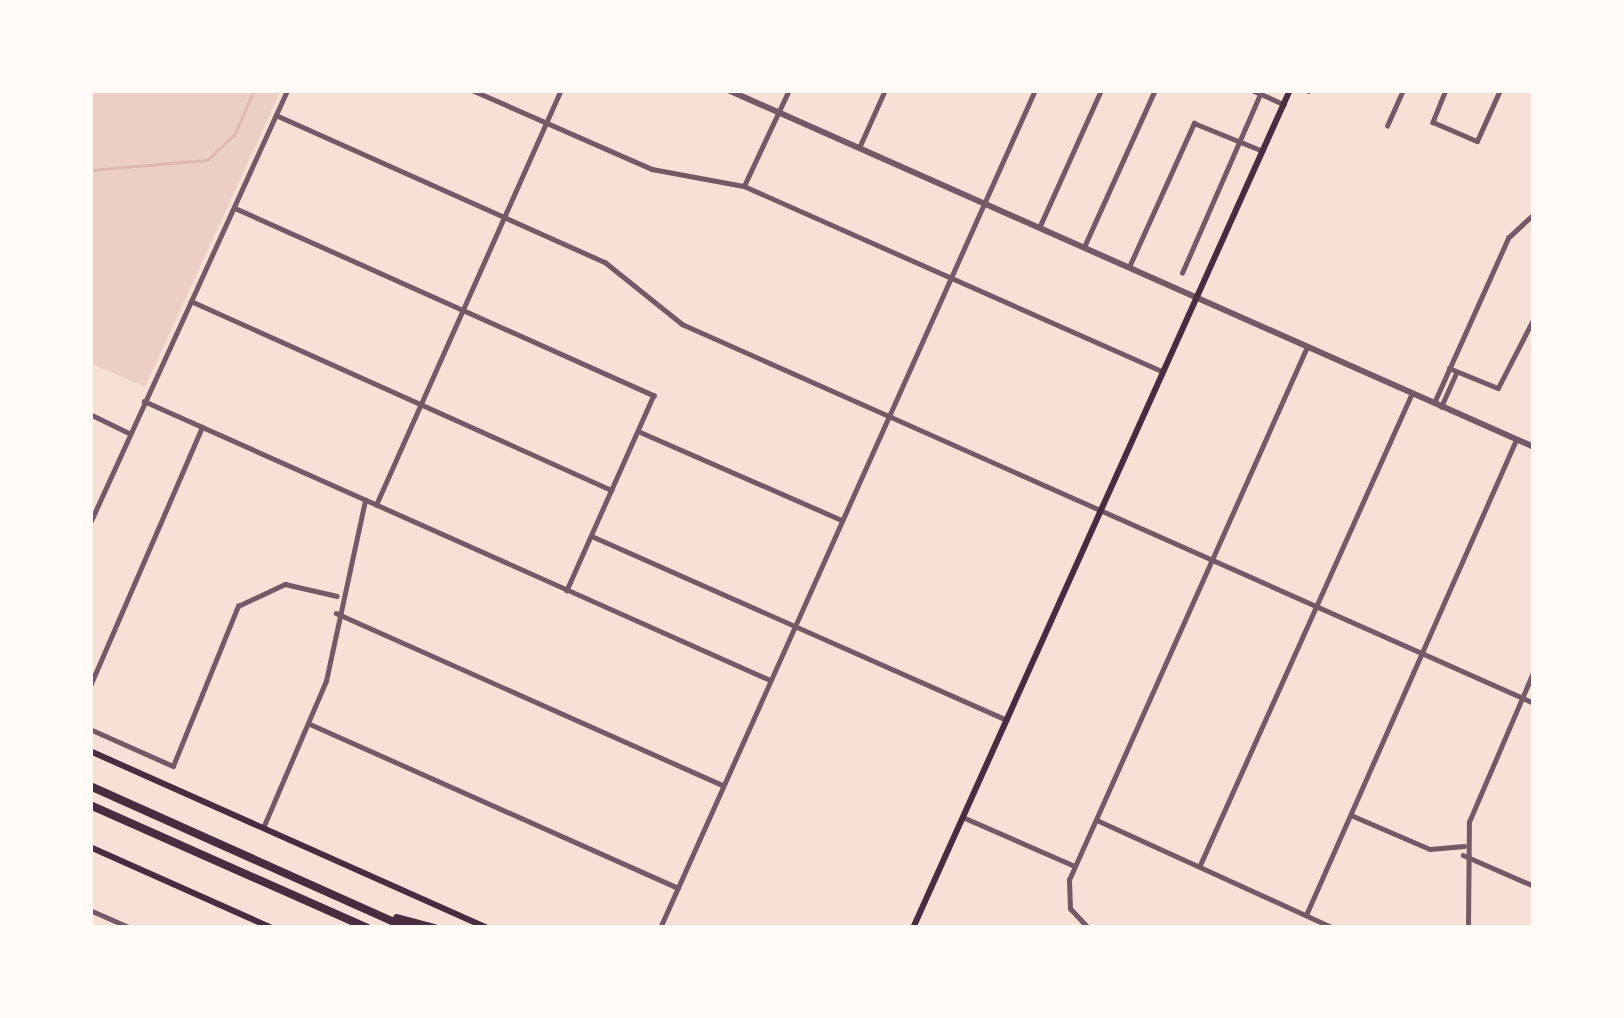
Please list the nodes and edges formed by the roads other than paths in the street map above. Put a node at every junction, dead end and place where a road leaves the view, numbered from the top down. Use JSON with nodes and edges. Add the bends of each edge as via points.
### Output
{"nodes":[{"id":1,"x":287,"y":90,"type":"edge"},
{"id":2,"x":472,"y":90,"type":"edge"},
{"id":3,"x":561,"y":90,"type":"edge"},
{"id":4,"x":728,"y":90,"type":"edge"},
{"id":5,"x":790,"y":90,"type":"edge"},
{"id":6,"x":885,"y":90,"type":"edge"},
{"id":7,"x":1035,"y":90,"type":"edge"},
{"id":8,"x":1101,"y":90,"type":"edge"},
{"id":9,"x":1155,"y":90,"type":"edge"},
{"id":10,"x":1252,"y":90,"type":"edge"},
{"id":11,"x":1290,"y":90,"type":"edge"},
{"id":12,"x":1403,"y":90,"type":"edge"},
{"id":13,"x":1446,"y":90,"type":"edge"},
{"id":14,"x":1500,"y":90,"type":"edge"},
{"id":15,"x":1261,"y":92,"type":"edge"},
{"id":16,"x":1284,"y":104,"type":"junction"},
{"id":17,"x":778,"y":112,"type":"junction"},
{"id":18,"x":276,"y":115,"type":"junction"},
{"id":19,"x":546,"y":123,"type":"junction"},
{"id":20,"x":1387,"y":126,"type":"dead end"},
{"id":21,"x":1240,"y":141,"type":"junction"},
{"id":22,"x":859,"y":148,"type":"junction"},
{"id":23,"x":1263,"y":151,"type":"junction"},
{"id":24,"x":745,"y":186,"type":"junction"},
{"id":25,"x":984,"y":203,"type":"junction"},
{"id":26,"x":235,"y":208,"type":"junction"},
{"id":27,"x":1534,"y":214,"type":"edge"},
{"id":28,"x":504,"y":217,"type":"junction"},
{"id":29,"x":1039,"y":228,"type":"junction"},
{"id":30,"x":1084,"y":248,"type":"junction"},
{"id":31,"x":1129,"y":268,"type":"junction"},
{"id":32,"x":1183,"y":273,"type":"dead end"},
{"id":33,"x":952,"y":278,"type":"junction"},
{"id":34,"x":1196,"y":297,"type":"junction"},
{"id":35,"x":189,"y":300,"type":"junction"},
{"id":36,"x":463,"y":310,"type":"junction"},
{"id":37,"x":1534,"y":318,"type":"edge"},
{"id":38,"x":1307,"y":346,"type":"junction"},
{"id":39,"x":1449,"y":368,"type":"junction"},
{"id":40,"x":1162,"y":371,"type":"junction"},
{"id":41,"x":1457,"y":372,"type":"junction"},
{"id":42,"x":1412,"y":393,"type":"junction"},
{"id":43,"x":144,"y":400,"type":"junction"},
{"id":44,"x":421,"y":405,"type":"junction"},
{"id":45,"x":1437,"y":405,"type":"junction"},
{"id":46,"x":90,"y":414,"type":"edge"},
{"id":47,"x":890,"y":416,"type":"junction"},
{"id":48,"x":202,"y":427,"type":"junction"},
{"id":49,"x":638,"y":431,"type":"junction"},
{"id":50,"x":129,"y":433,"type":"junction"},
{"id":51,"x":1516,"y":440,"type":"junction"},
{"id":52,"x":1534,"y":447,"type":"edge"},
{"id":53,"x":612,"y":490,"type":"junction"},
{"id":54,"x":365,"y":500,"type":"junction"},
{"id":55,"x":376,"y":505,"type":"junction"},
{"id":56,"x":1101,"y":508,"type":"junction"},
{"id":57,"x":842,"y":520,"type":"junction"},
{"id":58,"x":90,"y":523,"type":"edge"},
{"id":59,"x":592,"y":536,"type":"junction"},
{"id":60,"x":1212,"y":559,"type":"junction"},
{"id":61,"x":567,"y":590,"type":"junction"},
{"id":62,"x":337,"y":596,"type":"junction"},
{"id":63,"x":1317,"y":605,"type":"junction"},
{"id":64,"x":336,"y":613,"type":"junction"},
{"id":65,"x":794,"y":627,"type":"junction"},
{"id":66,"x":1422,"y":653,"type":"junction"},
{"id":67,"x":1534,"y":670,"type":"edge"},
{"id":68,"x":770,"y":680,"type":"junction"},
{"id":69,"x":90,"y":686,"type":"edge"},
{"id":70,"x":1522,"y":698,"type":"junction"},
{"id":71,"x":1534,"y":703,"type":"edge"},
{"id":72,"x":1006,"y":720,"type":"junction"},
{"id":73,"x":310,"y":724,"type":"junction"},
{"id":74,"x":90,"y":729,"type":"edge"},
{"id":75,"x":90,"y":751,"type":"edge"},
{"id":76,"x":723,"y":785,"type":"junction"},
{"id":77,"x":90,"y":787,"type":"edge"},
{"id":78,"x":90,"y":806,"type":"edge"},
{"id":79,"x":1351,"y":815,"type":"junction"},
{"id":80,"x":963,"y":817,"type":"junction"},
{"id":81,"x":1097,"y":820,"type":"junction"},
{"id":82,"x":263,"y":828,"type":"junction"},
{"id":83,"x":1464,"y":845,"type":"junction"},
{"id":84,"x":90,"y":847,"type":"edge"},
{"id":85,"x":1463,"y":855,"type":"junction"},
{"id":86,"x":1200,"y":865,"type":"junction"},
{"id":87,"x":1075,"y":866,"type":"junction"},
{"id":88,"x":1534,"y":886,"type":"edge"},
{"id":89,"x":678,"y":887,"type":"junction"},
{"id":90,"x":315,"y":905,"type":"junction"},
{"id":91,"x":90,"y":910,"type":"edge"},
{"id":92,"x":373,"y":912,"type":"junction"},
{"id":93,"x":1307,"y":913,"type":"junction"},
{"id":94,"x":131,"y":928,"type":"edge"},
{"id":95,"x":272,"y":928,"type":"edge"},
{"id":96,"x":351,"y":928,"type":"edge"},
{"id":97,"x":367,"y":928,"type":"edge"},
{"id":98,"x":408,"y":928,"type":"edge"},
{"id":99,"x":435,"y":928,"type":"edge"},
{"id":100,"x":487,"y":928,"type":"edge"},
{"id":101,"x":660,"y":928,"type":"edge"},
{"id":102,"x":913,"y":928,"type":"edge"},
{"id":103,"x":1088,"y":928,"type":"edge"},
{"id":104,"x":1334,"y":928,"type":"edge"},
{"id":105,"x":1468,"y":928,"type":"edge"}],
"edges":[{"from":1,"to":18,"type":"street"},
{"from":2,"to":19,"type":"street"},
{"from":3,"to":19,"type":"street"},
{"from":4,"to":17,"type":"street"},
{"from":5,"to":17,"type":"street"},
{"from":6,"to":22,"type":"street"},
{"from":7,"to":25,"type":"street"},
{"from":8,"to":29,"type":"street"},
{"from":9,"to":30,"type":"street"},
{"from":10,"to":15,"type":"street"},
{"from":11,"to":16,"type":"main road"},
{"from":12,"to":20,"type":"street"},
{"from":13,"to":14,"type":"street","via":[[1433,122],[1477,141]]},
{"from":15,"to":16,"type":"street"},
{"from":15,"to":21,"type":"street"},
{"from":16,"to":23,"type":"main road"},
{"from":17,"to":22,"type":"street"},
{"from":17,"to":24,"type":"street"},
{"from":18,"to":26,"type":"street"},
{"from":18,"to":28,"type":"street"},
{"from":19,"to":24,"type":"street","via":[[652,169]]},
{"from":19,"to":28,"type":"street"},
{"from":21,"to":23,"type":"street"},
{"from":21,"to":31,"type":"street","via":[[1195,123]]},
{"from":21,"to":32,"type":"street"},
{"from":22,"to":25,"type":"street"},
{"from":23,"to":34,"type":"main road"},
{"from":24,"to":33,"type":"street"},
{"from":25,"to":29,"type":"street"},
{"from":25,"to":33,"type":"street"},
{"from":26,"to":35,"type":"street"},
{"from":26,"to":36,"type":"street"},
{"from":27,"to":39,"type":"street","via":[[1508,238]]},
{"from":28,"to":36,"type":"street"},
{"from":28,"to":47,"type":"street","via":[[617,269],[682,324]]},
{"from":29,"to":30,"type":"street"},
{"from":30,"to":31,"type":"street"},
{"from":31,"to":34,"type":"street"},
{"from":33,"to":40,"type":"street"},
{"from":33,"to":47,"type":"street"},
{"from":34,"to":38,"type":"street"},
{"from":34,"to":40,"type":"main road"},
{"from":35,"to":43,"type":"street"},
{"from":35,"to":44,"type":"street"},
{"from":36,"to":44,"type":"street"},
{"from":36,"to":49,"type":"street","via":[[654,395]]},
{"from":37,"to":41,"type":"street","via":[[1498,388]]},
{"from":38,"to":42,"type":"street"},
{"from":38,"to":60,"type":"street"},
{"from":39,"to":41,"type":"street"},
{"from":39,"to":45,"type":"street"},
{"from":40,"to":56,"type":"main road"},
{"from":41,"to":45,"type":"street"},
{"from":42,"to":45,"type":"street"},
{"from":42,"to":63,"type":"street"},
{"from":43,"to":48,"type":"street"},
{"from":43,"to":50,"type":"street"},
{"from":44,"to":53,"type":"street"},
{"from":44,"to":55,"type":"street"},
{"from":45,"to":51,"type":"street"},
{"from":46,"to":50,"type":"street"},
{"from":47,"to":56,"type":"street"},
{"from":47,"to":57,"type":"street"},
{"from":48,"to":54,"type":"street"},
{"from":48,"to":69,"type":"street"},
{"from":49,"to":53,"type":"street"},
{"from":49,"to":57,"type":"street"},
{"from":50,"to":58,"type":"street"},
{"from":51,"to":52,"type":"street"},
{"from":51,"to":66,"type":"street"},
{"from":53,"to":59,"type":"street"},
{"from":54,"to":55,"type":"street"},
{"from":54,"to":62,"type":"street"},
{"from":55,"to":61,"type":"street"},
{"from":56,"to":60,"type":"street"},
{"from":56,"to":72,"type":"main road"},
{"from":57,"to":65,"type":"street"},
{"from":59,"to":61,"type":"street"},
{"from":59,"to":65,"type":"street"},
{"from":60,"to":63,"type":"street"},
{"from":60,"to":81,"type":"street"},
{"from":61,"to":68,"type":"street"},
{"from":62,"to":64,"type":"street"},
{"from":62,"to":74,"type":"street","via":[[285,584],[244,599],[173,766]]},
{"from":63,"to":66,"type":"street"},
{"from":63,"to":86,"type":"street"},
{"from":64,"to":73,"type":"street"},
{"from":64,"to":76,"type":"street"},
{"from":65,"to":68,"type":"street"},
{"from":65,"to":72,"type":"street"},
{"from":66,"to":70,"type":"street"},
{"from":66,"to":79,"type":"street"},
{"from":67,"to":70,"type":"street"},
{"from":68,"to":76,"type":"street"},
{"from":70,"to":71,"type":"street"},
{"from":70,"to":83,"type":"street"},
{"from":72,"to":80,"type":"main road"},
{"from":73,"to":82,"type":"street"},
{"from":73,"to":89,"type":"street"},
{"from":75,"to":82,"type":"main road"},
{"from":76,"to":89,"type":"street"},
{"from":77,"to":92,"type":"highway"},
{"from":78,"to":90,"type":"highway"},
{"from":79,"to":83,"type":"street","via":[[1430,849]]},
{"from":79,"to":93,"type":"street"},
{"from":80,"to":87,"type":"street"},
{"from":80,"to":102,"type":"main road"},
{"from":81,"to":86,"type":"street"},
{"from":81,"to":87,"type":"street"},
{"from":82,"to":100,"type":"main road"},
{"from":83,"to":85,"type":"street"},
{"from":84,"to":95,"type":"main road"},
{"from":85,"to":88,"type":"street"},
{"from":85,"to":105,"type":"street"},
{"from":86,"to":93,"type":"street"},
{"from":87,"to":103,"type":"street","via":[[1067,903]]},
{"from":89,"to":101,"type":"street"},
{"from":90,"to":96,"type":"highway"},
{"from":90,"to":97,"type":"highway"},
{"from":91,"to":94,"type":"street"},
{"from":92,"to":98,"type":"highway"},
{"from":92,"to":99,"type":"highway"},
{"from":93,"to":104,"type":"street"}]}
